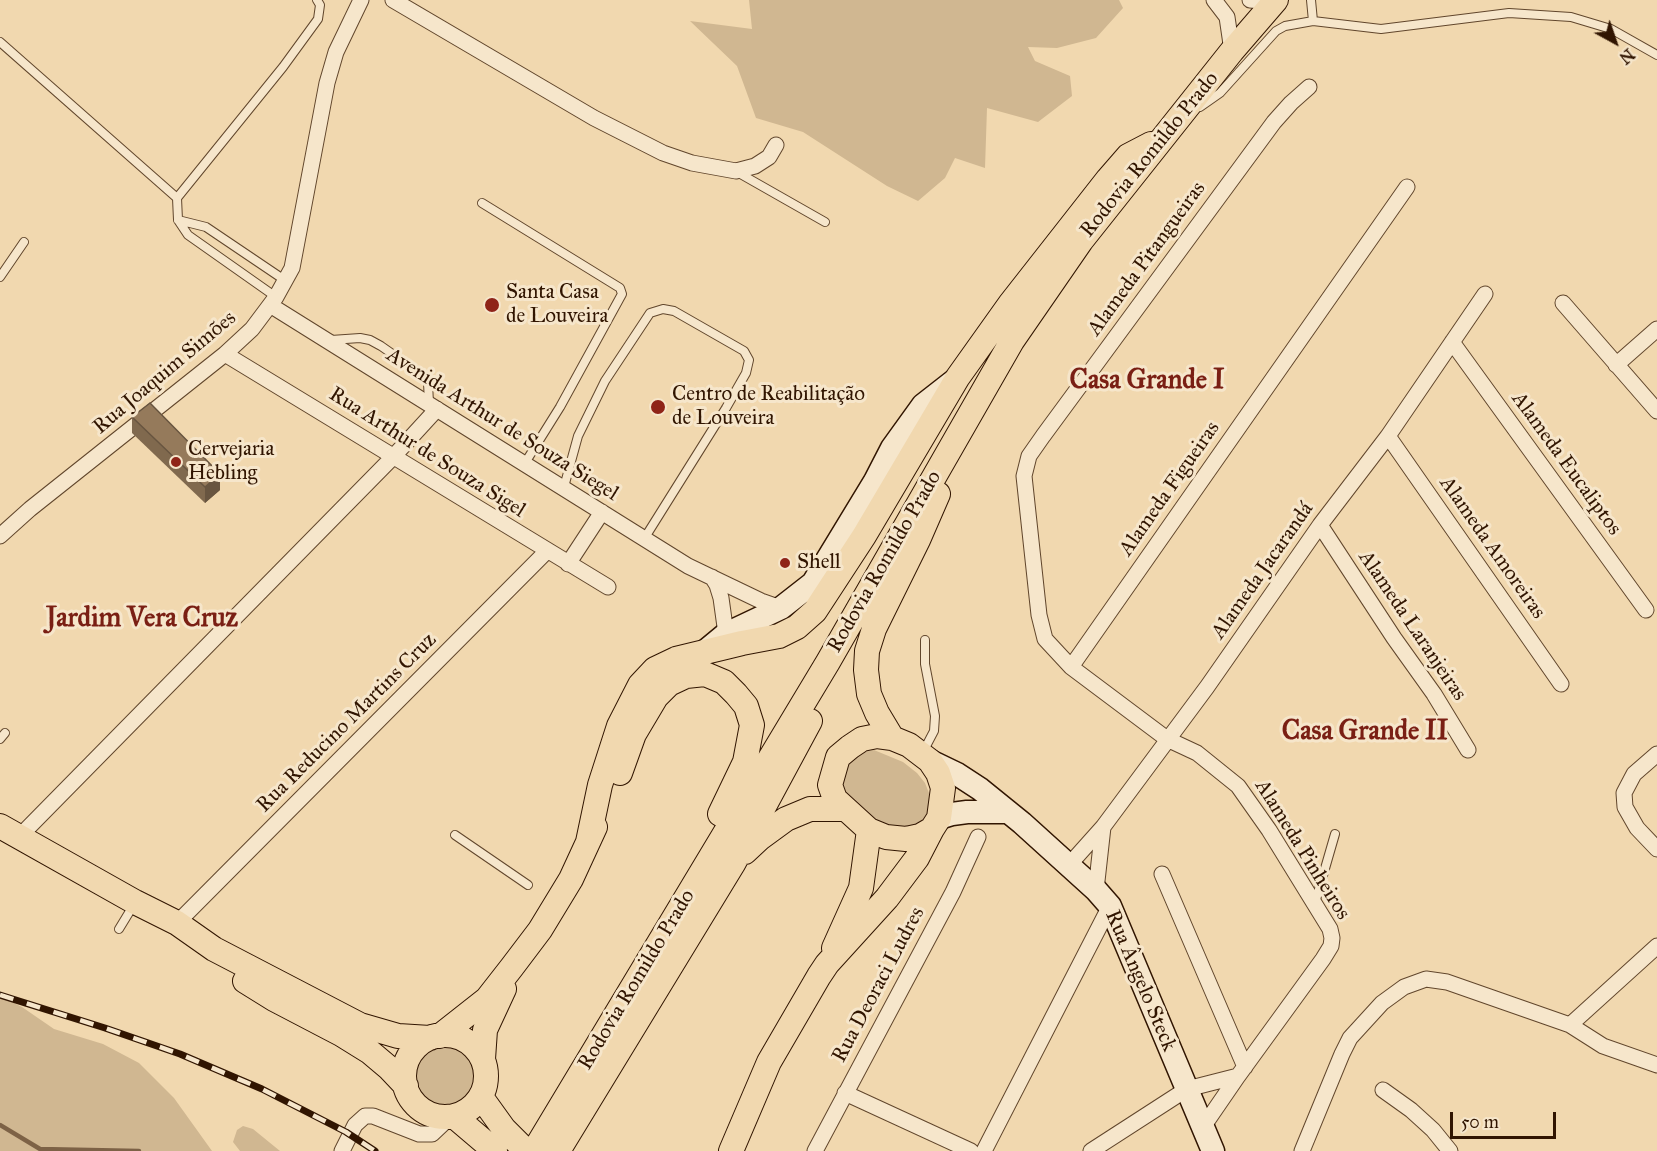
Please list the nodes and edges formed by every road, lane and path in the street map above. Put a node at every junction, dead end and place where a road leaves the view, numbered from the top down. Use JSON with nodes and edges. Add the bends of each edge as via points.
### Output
{"nodes":[{"id":1,"x":317,"y":0,"type":"edge"},
{"id":2,"x":361,"y":0,"type":"edge"},
{"id":3,"x":393,"y":0,"type":"edge"},
{"id":4,"x":1214,"y":0,"type":"edge"},
{"id":5,"x":1250,"y":0,"type":"edge"},
{"id":6,"x":1311,"y":0,"type":"edge"},
{"id":7,"x":1279,"y":1,"type":"edge"},
{"id":8,"x":1313,"y":21,"type":"junction"},
{"id":9,"x":0,"y":42,"type":"edge"},
{"id":10,"x":1232,"y":51,"type":"junction"},
{"id":11,"x":1657,"y":55,"type":"edge"},
{"id":12,"x":1309,"y":87,"type":"dead end"},
{"id":13,"x":1200,"y":107,"type":"junction"},
{"id":14,"x":1166,"y":136,"type":"junction"},
{"id":15,"x":776,"y":145,"type":"dead end"},
{"id":16,"x":736,"y":171,"type":"junction"},
{"id":17,"x":1407,"y":187,"type":"dead end"},
{"id":18,"x":177,"y":198,"type":"junction"},
{"id":19,"x":482,"y":203,"type":"dead end"},
{"id":20,"x":178,"y":220,"type":"junction"},
{"id":21,"x":825,"y":222,"type":"dead end"},
{"id":22,"x":24,"y":242,"type":"dead end"},
{"id":23,"x":0,"y":277,"type":"edge"},
{"id":24,"x":286,"y":280,"type":"junction"},
{"id":25,"x":1485,"y":294,"type":"dead end"},
{"id":26,"x":273,"y":301,"type":"junction"},
{"id":27,"x":1563,"y":303,"type":"dead end"},
{"id":28,"x":1657,"y":329,"type":"edge"},
{"id":29,"x":327,"y":341,"type":"junction"},
{"id":30,"x":1452,"y":342,"type":"junction"},
{"id":31,"x":225,"y":354,"type":"junction"},
{"id":32,"x":1616,"y":365,"type":"junction"},
{"id":33,"x":958,"y":377,"type":"junction"},
{"id":34,"x":433,"y":407,"type":"junction"},
{"id":35,"x":1657,"y":411,"type":"edge"},
{"id":36,"x":1388,"y":436,"type":"junction"},
{"id":37,"x":393,"y":457,"type":"junction"},
{"id":38,"x":525,"y":463,"type":"junction"},
{"id":39,"x":564,"y":487,"type":"junction"},
{"id":40,"x":940,"y":487,"type":"junction"},
{"id":41,"x":602,"y":512,"type":"junction"},
{"id":42,"x":1320,"y":525,"type":"junction"},
{"id":43,"x":0,"y":536,"type":"edge"},
{"id":44,"x":644,"y":539,"type":"junction"},
{"id":45,"x":546,"y":552,"type":"junction"},
{"id":46,"x":568,"y":564,"type":"junction"},
{"id":47,"x":712,"y":577,"type":"junction"},
{"id":48,"x":608,"y":587,"type":"dead end"},
{"id":49,"x":781,"y":608,"type":"junction"},
{"id":50,"x":1646,"y":610,"type":"dead end"},
{"id":51,"x":726,"y":634,"type":"junction"},
{"id":52,"x":925,"y":640,"type":"dead end"},
{"id":53,"x":704,"y":653,"type":"junction"},
{"id":54,"x":1071,"y":667,"type":"junction"},
{"id":55,"x":1561,"y":684,"type":"dead end"},
{"id":56,"x":892,"y":738,"type":"junction"},
{"id":57,"x":1167,"y":738,"type":"junction"},
{"id":58,"x":1468,"y":750,"type":"dead end"},
{"id":59,"x":1657,"y":754,"type":"edge"},
{"id":60,"x":926,"y":757,"type":"junction"},
{"id":61,"x":845,"y":809,"type":"junction"},
{"id":62,"x":1005,"y":812,"type":"junction"},
{"id":63,"x":935,"y":824,"type":"junction"},
{"id":64,"x":1103,"y":827,"type":"junction"},
{"id":65,"x":869,"y":830,"type":"junction"},
{"id":66,"x":10,"y":831,"type":"edge"},
{"id":67,"x":1335,"y":834,"type":"dead end"},
{"id":68,"x":455,"y":835,"type":"dead end"},
{"id":69,"x":978,"y":837,"type":"dead end"},
{"id":70,"x":588,"y":842,"type":"junction"},
{"id":71,"x":1657,"y":849,"type":"edge"},
{"id":72,"x":723,"y":859,"type":"junction"},
{"id":73,"x":1068,"y":865,"type":"junction"},
{"id":74,"x":1162,"y":874,"type":"dead end"},
{"id":75,"x":528,"y":885,"type":"dead end"},
{"id":76,"x":1103,"y":898,"type":"junction"},
{"id":77,"x":135,"y":902,"type":"junction"},
{"id":78,"x":1314,"y":904,"type":"junction"},
{"id":79,"x":177,"y":923,"type":"junction"},
{"id":80,"x":119,"y":929,"type":"dead end"},
{"id":81,"x":1657,"y":946,"type":"edge"},
{"id":82,"x":214,"y":949,"type":"junction"},
{"id":83,"x":827,"y":964,"type":"junction"},
{"id":84,"x":512,"y":967,"type":"junction"},
{"id":85,"x":1570,"y":1025,"type":"junction"},
{"id":86,"x":435,"y":1037,"type":"junction"},
{"id":87,"x":483,"y":1059,"type":"junction"},
{"id":88,"x":1657,"y":1065,"type":"edge"},
{"id":89,"x":1241,"y":1072,"type":"junction"},
{"id":90,"x":406,"y":1086,"type":"junction"},
{"id":91,"x":1187,"y":1089,"type":"junction"},
{"id":92,"x":1383,"y":1090,"type":"dead end"},
{"id":93,"x":845,"y":1093,"type":"junction"},
{"id":94,"x":481,"y":1097,"type":"junction"},
{"id":95,"x":452,"y":1116,"type":"junction"},
{"id":96,"x":1203,"y":1127,"type":"junction"},
{"id":97,"x":558,"y":1139,"type":"edge"},
{"id":98,"x":342,"y":1151,"type":"edge"},
{"id":99,"x":495,"y":1151,"type":"edge"},
{"id":100,"x":526,"y":1151,"type":"edge"},
{"id":101,"x":534,"y":1151,"type":"edge"},
{"id":102,"x":731,"y":1151,"type":"edge"},
{"id":103,"x":814,"y":1151,"type":"edge"},
{"id":104,"x":971,"y":1151,"type":"edge"},
{"id":105,"x":984,"y":1151,"type":"edge"},
{"id":106,"x":1091,"y":1151,"type":"edge"},
{"id":107,"x":1213,"y":1151,"type":"edge"},
{"id":108,"x":1302,"y":1151,"type":"edge"},
{"id":109,"x":1450,"y":1151,"type":"edge"}],
"edges":[{"from":1,"to":18,"type":"lane","via":[[318,20]]},
{"from":2,"to":24,"type":"street","name":"Rua Joaquim Simões","via":[[336,52],[327,83],[292,268]]},
{"from":3,"to":16,"type":"street","via":[[594,118],[663,153]]},
{"from":4,"to":10,"type":"street","via":[[1227,17]]},
{"from":5,"to":7,"type":"street"},
{"from":6,"to":8,"type":"lane"},
{"from":7,"to":10,"type":"main road","name":"Rodovia Romildo Prado"},
{"from":7,"to":13,"type":"main road","name":"Rodovia Romildo Prado"},
{"from":8,"to":11,"type":"lane","via":[[1381,28],[1509,13],[1570,17],[1611,29]]},
{"from":8,"to":13,"type":"lane","via":[[1276,31],[1220,93]]},
{"from":9,"to":18,"type":"lane"},
{"from":10,"to":14,"type":"main road","name":"Rodovia Romildo Prado"},
{"from":12,"to":54,"type":"street","name":"Alameda Pitangueiras","via":[[1274,122],[1029,456],[1024,476],[1039,615],[1045,639]]},
{"from":13,"to":40,"type":"main road","name":"Rodovia Romildo Prado","via":[[1094,247]]},
{"from":14,"to":33,"type":"main road","via":[[1128,156],[1107,179]]},
{"from":14,"to":72,"type":"main road","name":"Rodovia Romildo Prado","via":[[1081,240],[1012,341],[828,662]]},
{"from":15,"to":16,"type":"street","via":[[769,157]]},
{"from":16,"to":21,"type":"lane"},
{"from":17,"to":54,"type":"street","name":"Alameda Figueiras"},
{"from":18,"to":20,"type":"lane"},
{"from":19,"to":38,"type":"lane","via":[[620,288],[622,294]]},
{"from":20,"to":24,"type":"lane","via":[[206,228]]},
{"from":20,"to":26,"type":"lane","via":[[188,235]]},
{"from":22,"to":23,"type":"lane"},
{"from":24,"to":26,"type":"street","name":"Rua Joaquim Simões"},
{"from":25,"to":30,"type":"street","name":"Alameda Jacarandá"},
{"from":26,"to":29,"type":"street","name":"Avenida Arthur de Souza Siegel"},
{"from":26,"to":31,"type":"street","name":"Rua Joaquim Simões","via":[[252,329]]},
{"from":27,"to":32,"type":"street"},
{"from":28,"to":32,"type":"street"},
{"from":29,"to":34,"type":"street","name":"Avenida Arthur de Souza Siegel"},
{"from":29,"to":34,"type":"lane","via":[[360,338],[381,346],[428,382]]},
{"from":30,"to":36,"type":"street","name":"Alameda Jacarandá"},
{"from":30,"to":50,"type":"street","name":"Alameda Eucaliptos"},
{"from":31,"to":37,"type":"street","name":"Rua Arthur de Souza Sigel"},
{"from":31,"to":43,"type":"street","name":"Rua Joaquim Simões"},
{"from":32,"to":35,"type":"street"},
{"from":33,"to":49,"type":"main road","via":[[923,405],[892,447],[813,583]]},
{"from":33,"to":53,"type":"main road","via":[[864,536],[815,610],[779,636]]},
{"from":34,"to":37,"type":"street"},
{"from":34,"to":38,"type":"street","name":"Avenida Arthur de Souza Siegel"},
{"from":36,"to":42,"type":"street","name":"Alameda Jacarandá"},
{"from":36,"to":55,"type":"street","name":"Alameda Amoreiras"},
{"from":37,"to":45,"type":"street","name":"Rua Arthur de Souza Sigel"},
{"from":37,"to":66,"type":"street"},
{"from":38,"to":39,"type":"street","name":"Avenida Arthur de Souza Siegel"},
{"from":39,"to":41,"type":"street","name":"Avenida Arthur de Souza Siegel"},
{"from":39,"to":44,"type":"lane","via":[[578,436],[605,381],[650,313],[663,309],[674,312],[744,351],[749,360],[746,373]]},
{"from":40,"to":56,"type":"main road","via":[[867,651],[869,694]]},
{"from":40,"to":72,"type":"main road","name":"Rodovia Romildo Prado"},
{"from":41,"to":44,"type":"street","name":"Avenida Arthur de Souza Siegel"},
{"from":41,"to":46,"type":"street"},
{"from":42,"to":57,"type":"street","name":"Alameda Jacarandá"},
{"from":42,"to":58,"type":"street","name":"Alameda Laranjeiras"},
{"from":44,"to":47,"type":"street","name":"Avenida Arthur de Souza Siegel"},
{"from":45,"to":46,"type":"street","name":"Rua Arthur de Souza Sigel"},
{"from":45,"to":79,"type":"street","name":"Rua Reducino Martins Cruz"},
{"from":46,"to":48,"type":"street","name":"Rua Arthur de Souza Sigel"},
{"from":47,"to":49,"type":"street","name":"Avenida Arthur de Souza Siegel"},
{"from":47,"to":51,"type":"street","via":[[721,598]]},
{"from":49,"to":51,"type":"main road"},
{"from":51,"to":53,"type":"main road"},
{"from":52,"to":60,"type":"lane","via":[[935,716]]},
{"from":53,"to":70,"type":"main road","via":[[655,669],[640,685],[619,726],[600,785]]},
{"from":54,"to":57,"type":"street","name":"Alameda Pinheiros"},
{"from":56,"to":60,"type":"main road","name":"Rua Ângelo Steck"},
{"from":56,"to":61,"type":"main road","name":"Rua Ângelo Steck","via":[[862,739],[838,757],[830,785],[835,799]]},
{"from":57,"to":64,"type":"street","name":"Alameda Jacarandá"},
{"from":57,"to":78,"type":"street","name":"Alameda Pinheiros","via":[[1197,753],[1238,786]]},
{"from":59,"to":71,"type":"street","via":[[1634,774],[1624,793],[1625,807],[1637,828]]},
{"from":60,"to":62,"type":"main road","name":"Rua Ângelo Steck","via":[[980,789]]},
{"from":60,"to":63,"type":"main road","via":[[943,788]]},
{"from":61,"to":65,"type":"main road","name":"Rua Ângelo Steck"},
{"from":61,"to":72,"type":"main road","via":[[810,809],[786,819]]},
{"from":62,"to":63,"type":"main road","name":"Rua Ângelo Steck","via":[[952,814]]},
{"from":62,"to":73,"type":"main road","name":"Rua Ângelo Steck"},
{"from":63,"to":65,"type":"main road","name":"Rua Ângelo Steck","via":[[920,836],[906,839]]},
{"from":63,"to":83,"type":"main road","via":[[917,858],[887,898]]},
{"from":64,"to":73,"type":"street","name":"Alameda Jacarandá"},
{"from":64,"to":76,"type":"street"},
{"from":65,"to":83,"type":"main road","via":[[861,888]]},
{"from":66,"to":77,"type":"main road"},
{"from":67,"to":78,"type":"lane"},
{"from":68,"to":75,"type":"lane"},
{"from":69,"to":93,"type":"street","name":"Rua Deoraci Ludres","via":[[953,892]]},
{"from":70,"to":72,"type":"main road","via":[[634,734],[656,697],[669,684],[686,676],[705,674],[724,682],[736,694],[746,706],[752,725],[745,762],[712,829]]},
{"from":70,"to":84,"type":"main road","via":[[540,930]]},
{"from":72,"to":97,"type":"main road","name":"Rodovia Romildo Prado"},
{"from":73,"to":76,"type":"main road","name":"Rua Ângelo Steck"},
{"from":74,"to":89,"type":"street"},
{"from":76,"to":91,"type":"main road","name":"Rua Ângelo Steck"},
{"from":76,"to":105,"type":"street"},
{"from":77,"to":79,"type":"main road"},
{"from":77,"to":80,"type":"lane"},
{"from":78,"to":89,"type":"street","name":"Alameda Pinheiros","via":[[1330,929],[1331,946]]},
{"from":79,"to":82,"type":"main road"},
{"from":81,"to":85,"type":"street"},
{"from":82,"to":86,"type":"main road","via":[[360,1025],[398,1036]]},
{"from":82,"to":90,"type":"main road","via":[[249,984],[370,1052]]},
{"from":83,"to":102,"type":"main road","via":[[769,1062]]},
{"from":84,"to":86,"type":"main road","via":[[487,999]]},
{"from":84,"to":87,"type":"main road","via":[[485,1030]]},
{"from":85,"to":88,"type":"street","via":[[1603,1046]]},
{"from":85,"to":108,"type":"street","via":[[1447,982],[1426,979],[1404,987],[1382,1003],[1350,1038]]},
{"from":86,"to":87,"type":"main road","via":[[465,1040]]},
{"from":86,"to":90,"type":"main road","via":[[417,1046],[409,1058]]},
{"from":87,"to":94,"type":"main road","via":[[486,1072]]},
{"from":89,"to":91,"type":"street"},
{"from":89,"to":96,"type":"street","name":"Alameda Pinheiros"},
{"from":90,"to":95,"type":"main road","via":[[411,1099],[422,1110],[435,1116]]},
{"from":91,"to":96,"type":"main road","name":"Rua Ângelo Steck"},
{"from":91,"to":106,"type":"street"},
{"from":92,"to":109,"type":"street","via":[[1412,1110]]},
{"from":93,"to":103,"type":"street","name":"Rua Deoraci Ludres"},
{"from":93,"to":104,"type":"street"},
{"from":94,"to":95,"type":"main road"},
{"from":94,"to":100,"type":"main road"},
{"from":95,"to":98,"type":"street","via":[[432,1134],[419,1134],[365,1116],[355,1125]]},
{"from":95,"to":99,"type":"main road"},
{"from":96,"to":107,"type":"main road","name":"Rua Ângelo Steck"},
{"from":97,"to":101,"type":"main road","name":"Rodovia Romildo Prado"}]}
